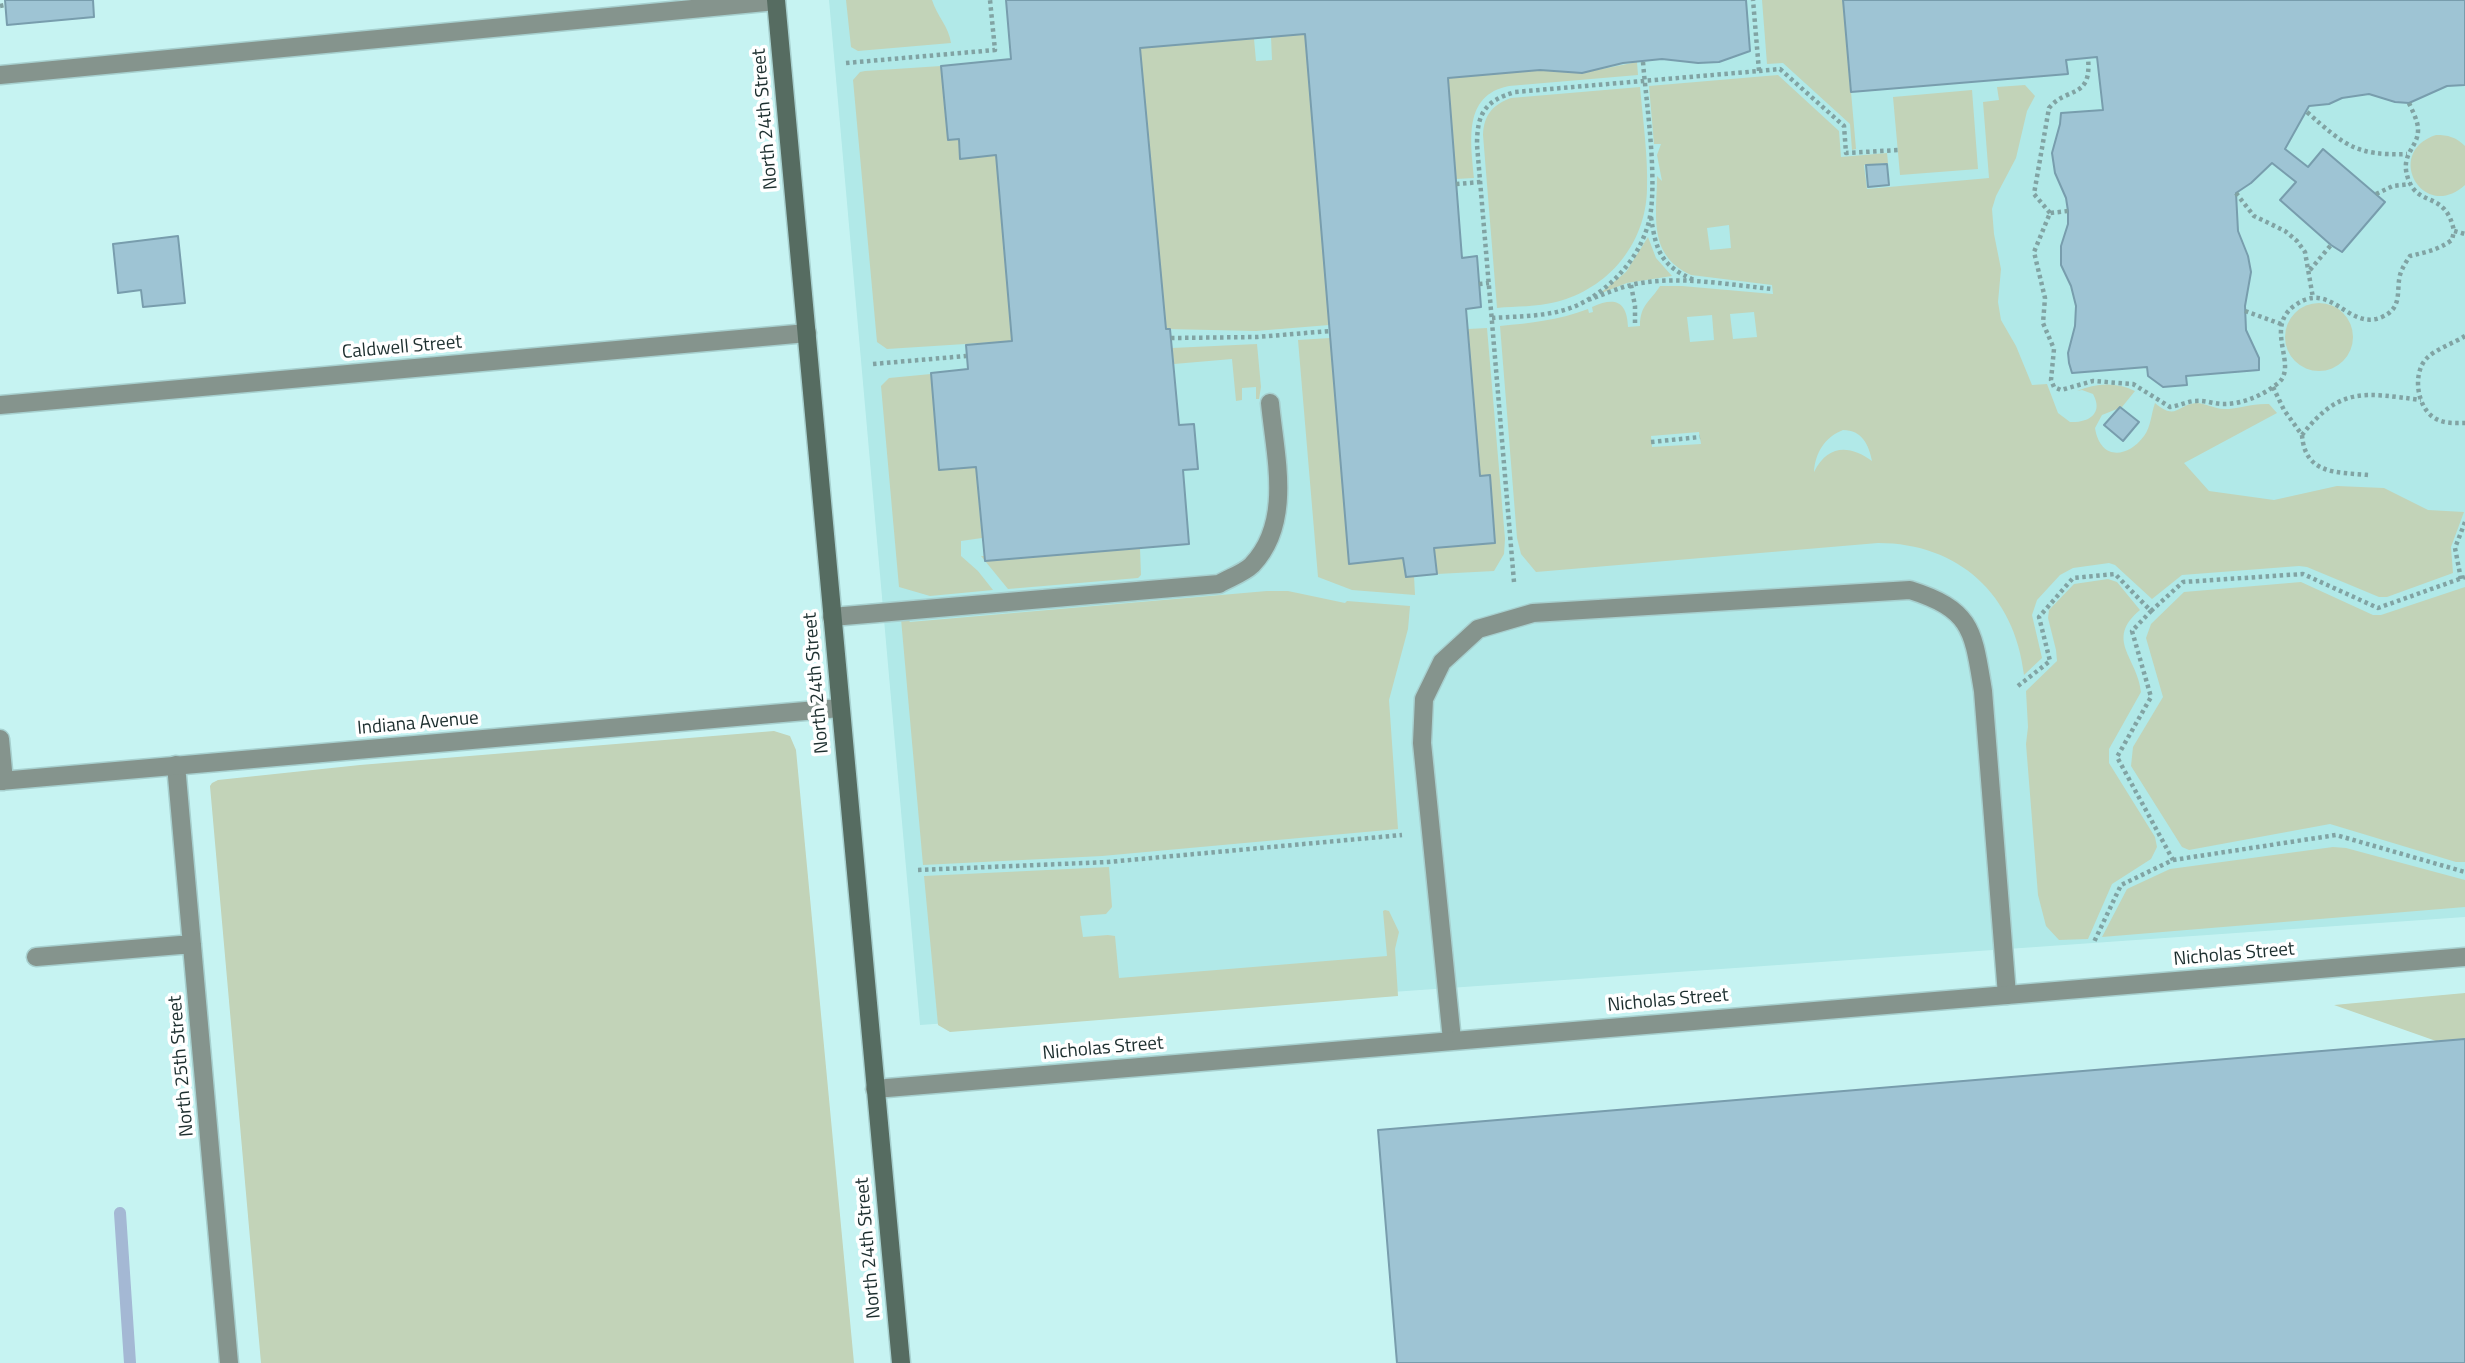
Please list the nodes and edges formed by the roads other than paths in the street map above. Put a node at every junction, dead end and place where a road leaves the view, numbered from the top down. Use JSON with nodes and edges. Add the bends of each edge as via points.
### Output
{"nodes":[{"id":1,"x":776,"y":1,"type":"edge"},
{"id":2,"x":0,"y":75,"type":"edge"},
{"id":3,"x":807,"y":333,"type":"junction"},
{"id":4,"x":1270,"y":403,"type":"dead end"},
{"id":5,"x":0,"y":405,"type":"edge"},
{"id":6,"x":832,"y":617,"type":"junction"},
{"id":7,"x":840,"y":708,"type":"junction"},
{"id":8,"x":0,"y":739,"type":"edge"},
{"id":9,"x":176,"y":765,"type":"junction"},
{"id":10,"x":2,"y":781,"type":"edge"},
{"id":11,"x":192,"y":944,"type":"junction"},
{"id":12,"x":36,"y":957,"type":"dead end"},
{"id":13,"x":2465,"y":957,"type":"edge"},
{"id":14,"x":2007,"y":995,"type":"junction"},
{"id":15,"x":1452,"y":1040,"type":"junction"},
{"id":16,"x":876,"y":1089,"type":"junction"},
{"id":17,"x":229,"y":1363,"type":"edge"},
{"id":18,"x":901,"y":1363,"type":"edge"}],
"edges":[{"from":1,"to":2,"type":"street"},
{"from":1,"to":3,"type":"main road","name":"North 24th Street"},
{"from":3,"to":5,"type":"street","name":"Caldwell Street"},
{"from":3,"to":6,"type":"main road","name":"North 24th Street"},
{"from":4,"to":6,"type":"street","via":[[1279,504],[1271,538],[1251,566],[1219,584]]},
{"from":6,"to":7,"type":"main road","name":"North 24th Street"},
{"from":7,"to":9,"type":"street","name":"Indiana Avenue"},
{"from":7,"to":16,"type":"main road","name":"North 24th Street"},
{"from":8,"to":10,"type":"street"},
{"from":9,"to":10,"type":"street","name":"Indiana Avenue"},
{"from":9,"to":11,"type":"street","name":"North 25th Street"},
{"from":11,"to":12,"type":"street"},
{"from":11,"to":17,"type":"street","name":"North 25th Street"},
{"from":13,"to":14,"type":"street","name":"Nicholas Street"},
{"from":14,"to":15,"type":"street","name":"Nicholas Street"},
{"from":14,"to":15,"type":"street","via":[[1983,691],[1976,648],[1965,619],[1938,599],[1910,590],[1533,613],[1478,629],[1442,662],[1424,699],[1422,743]]},
{"from":15,"to":16,"type":"street","name":"Nicholas Street"},
{"from":16,"to":18,"type":"main road","name":"North 24th Street"}]}
